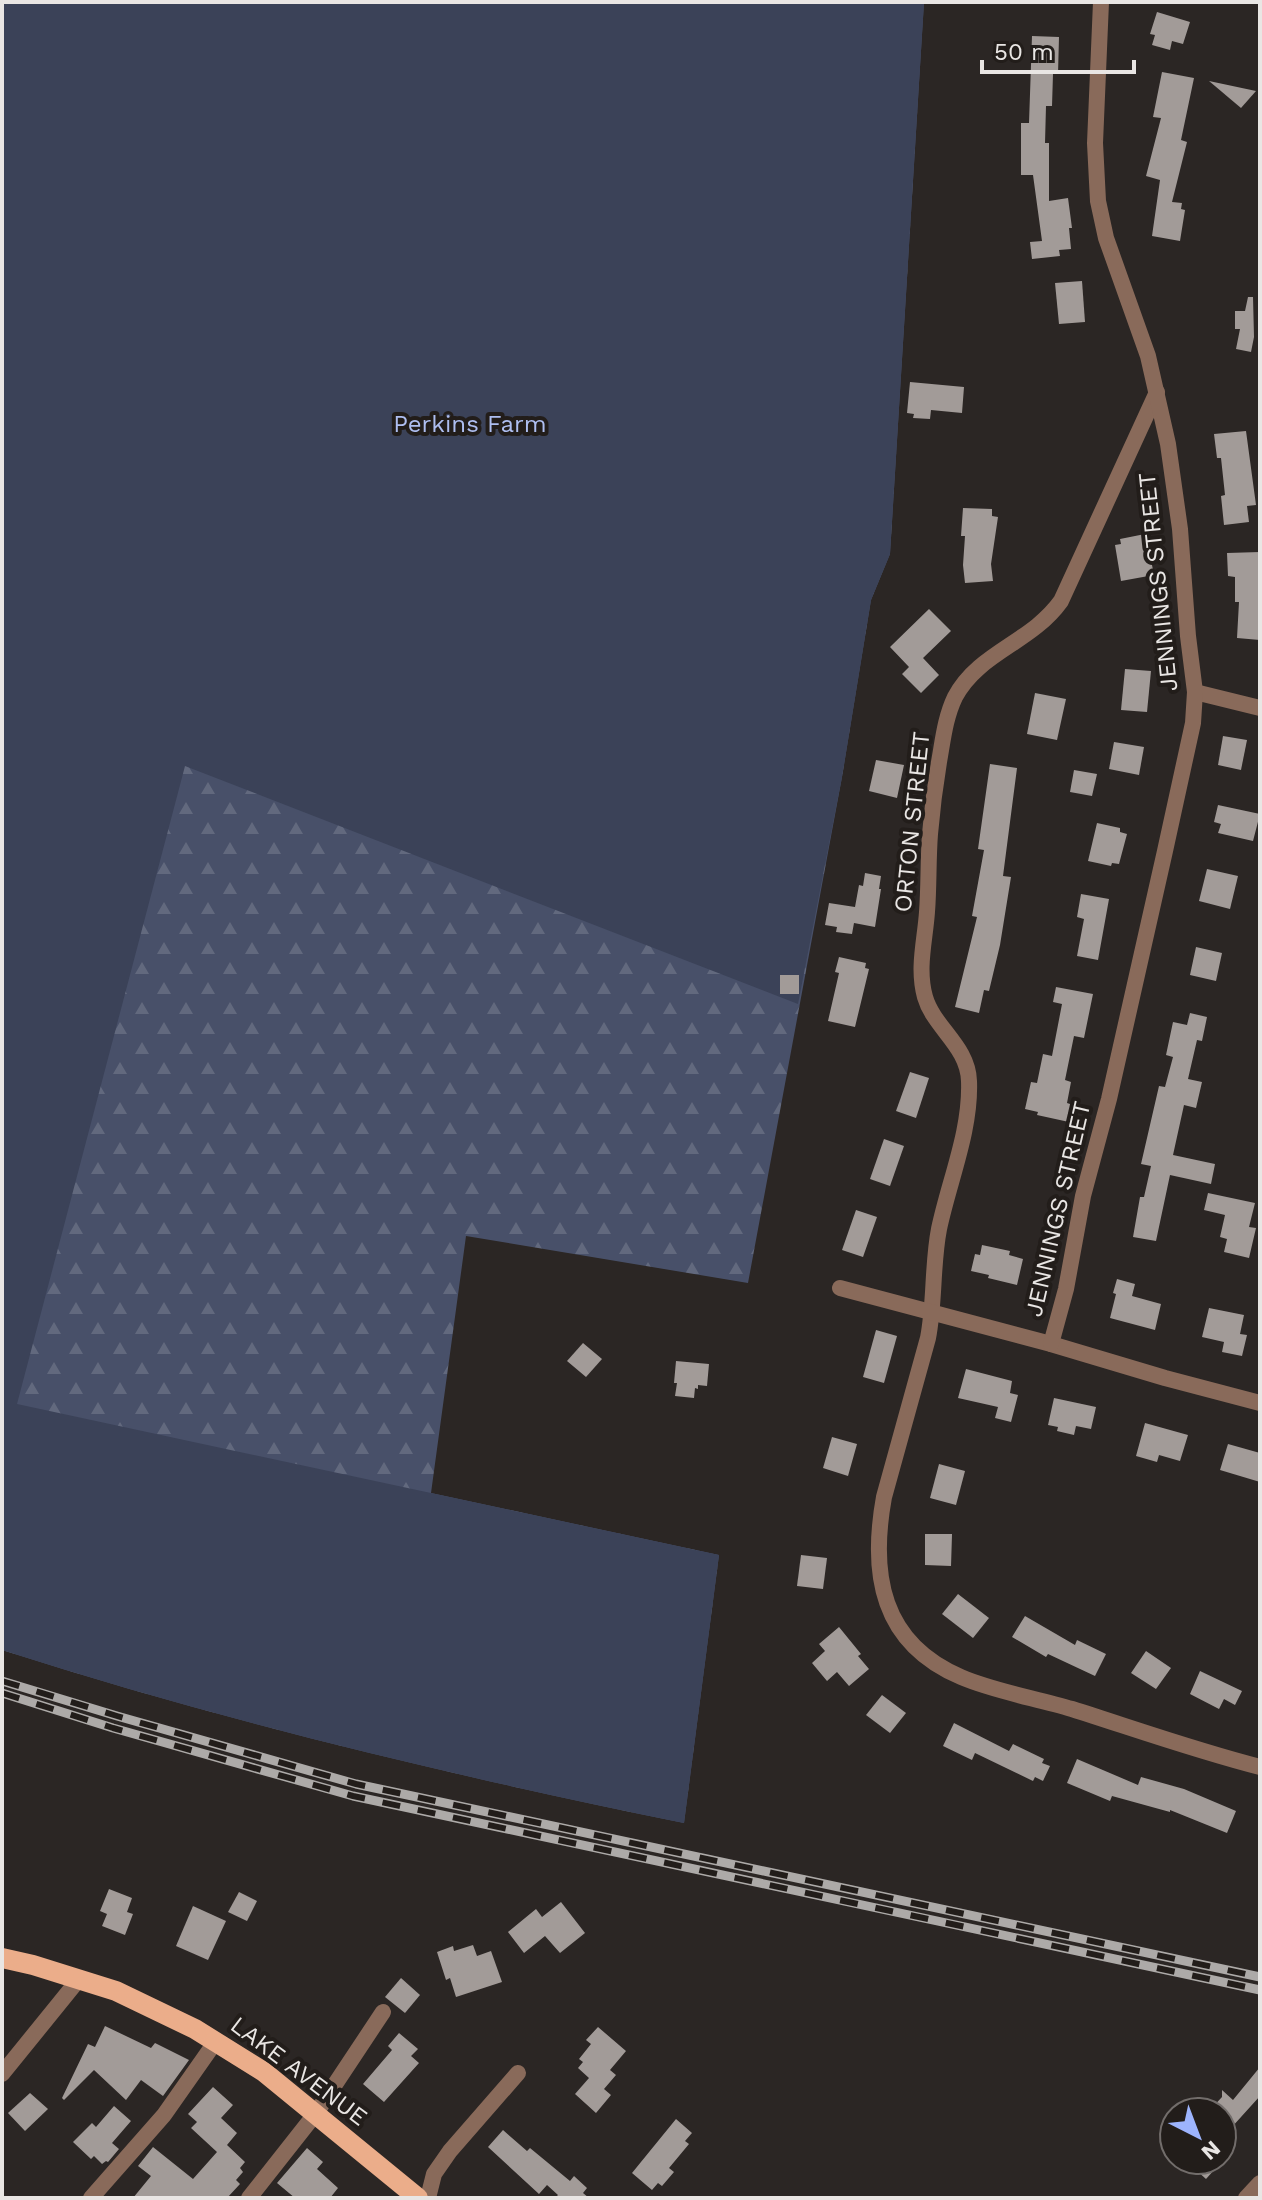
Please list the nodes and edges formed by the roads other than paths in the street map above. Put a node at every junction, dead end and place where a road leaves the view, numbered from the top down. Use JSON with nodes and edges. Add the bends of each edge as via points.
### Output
{"nodes":[{"id":1,"x":1101,"y":2,"type":"edge"},
{"id":2,"x":1157,"y":392,"type":"junction"},
{"id":3,"x":1195,"y":692,"type":"junction"},
{"id":4,"x":1260,"y":708,"type":"edge"},
{"id":5,"x":840,"y":1288,"type":"dead end"},
{"id":6,"x":933,"y":1312,"type":"junction"},
{"id":7,"x":1051,"y":1344,"type":"junction"},
{"id":8,"x":1260,"y":1403,"type":"edge"},
{"id":9,"x":1260,"y":1767,"type":"edge"},
{"id":10,"x":2,"y":1958,"type":"edge"},
{"id":11,"x":79,"y":1979,"type":"junction"},
{"id":12,"x":383,"y":2012,"type":"dead end"},
{"id":13,"x":216,"y":2041,"type":"junction"},
{"id":14,"x":518,"y":2073,"type":"dead end"},
{"id":15,"x":2,"y":2074,"type":"edge"},
{"id":16,"x":316,"y":2113,"type":"junction"},
{"id":17,"x":1260,"y":2183,"type":"edge"},
{"id":18,"x":91,"y":2198,"type":"edge"},
{"id":19,"x":249,"y":2198,"type":"edge"},
{"id":20,"x":418,"y":2198,"type":"edge"},
{"id":21,"x":428,"y":2198,"type":"edge"},
{"id":22,"x":1246,"y":2198,"type":"edge"}],
"edges":[{"from":1,"to":2,"type":"street","name":"JENNINGS STREET","via":[[1098,201]]},
{"from":2,"to":3,"type":"street","name":"JENNINGS STREET","via":[[1180,529]]},
{"from":2,"to":6,"type":"street","name":"ORTON STREET","via":[[1061,601],[1040,626],[973,672],[956,696],[945,726],[931,822],[921,969],[929,1008],[963,1057],[969,1082],[963,1134],[935,1252]]},
{"from":3,"to":4,"type":"street"},
{"from":3,"to":7,"type":"street","name":"JENNINGS STREET","via":[[1163,862]]},
{"from":5,"to":6,"type":"street"},
{"from":6,"to":7,"type":"street"},
{"from":6,"to":9,"type":"street","name":"ORTON STREET","via":[[879,1530],[884,1594],[906,1636],[937,1664],[986,1686]]},
{"from":7,"to":8,"type":"street"},
{"from":10,"to":11,"type":"main road","name":"LAKE AVENUE"},
{"from":11,"to":13,"type":"main road","name":"LAKE AVENUE","via":[[174,2017]]},
{"from":11,"to":15,"type":"street"},
{"from":12,"to":16,"type":"street"},
{"from":13,"to":16,"type":"main road","name":"LAKE AVENUE"},
{"from":13,"to":18,"type":"street","via":[[164,2115]]},
{"from":14,"to":21,"type":"street","via":[[450,2151],[434,2174]]},
{"from":16,"to":19,"type":"street"},
{"from":16,"to":20,"type":"main road","name":"LAKE AVENUE"},
{"from":17,"to":22,"type":"street"}]}
